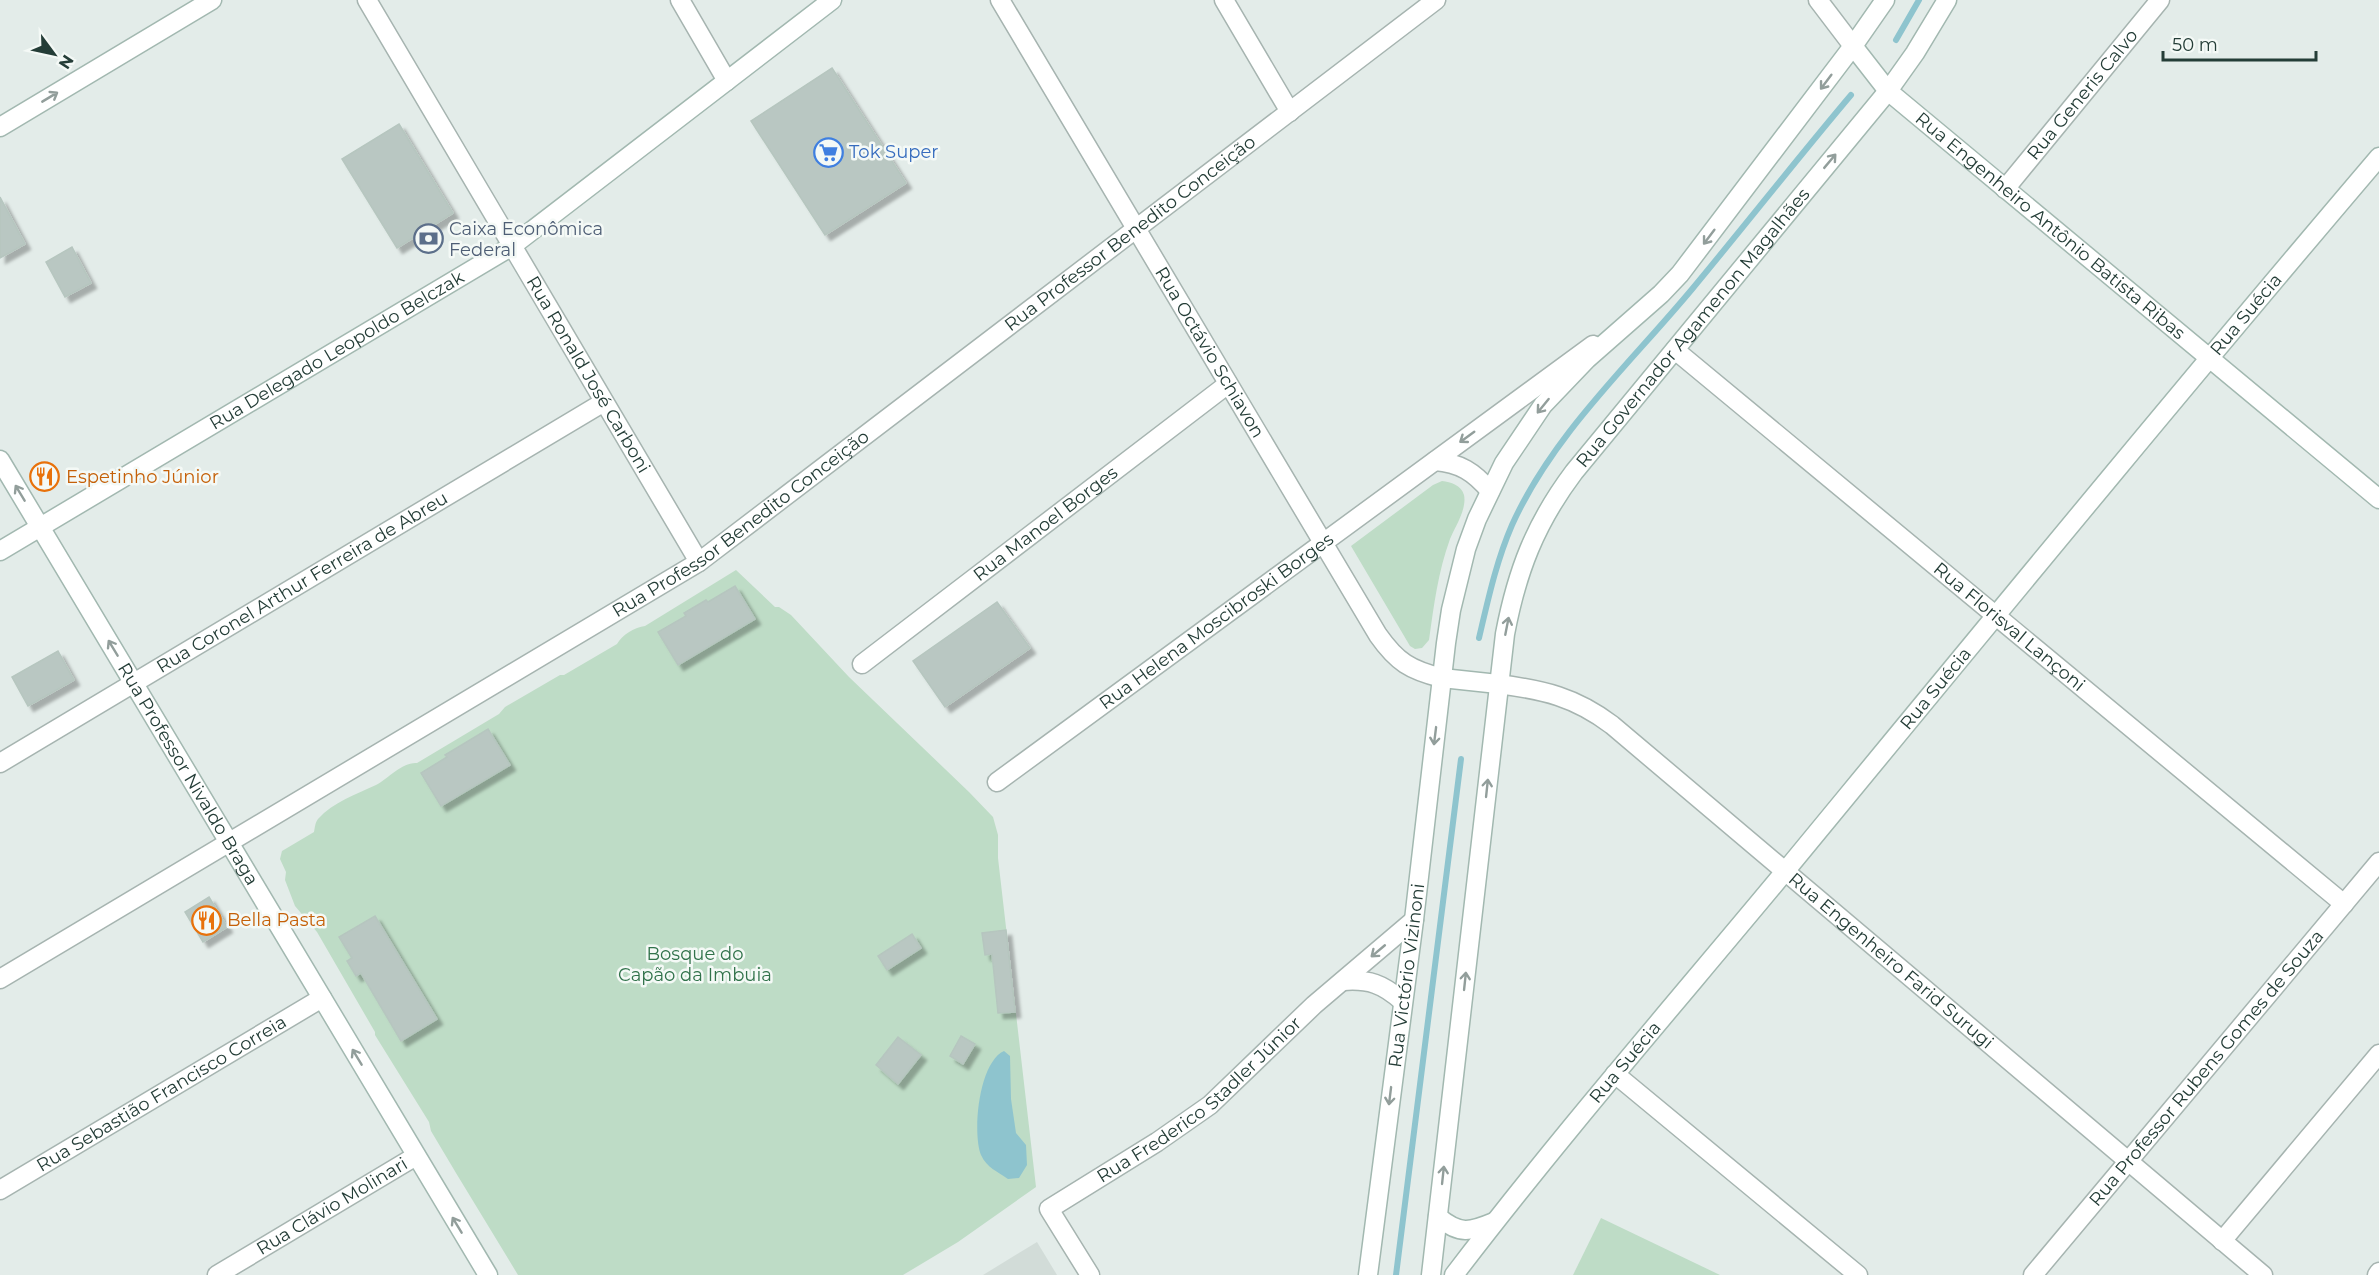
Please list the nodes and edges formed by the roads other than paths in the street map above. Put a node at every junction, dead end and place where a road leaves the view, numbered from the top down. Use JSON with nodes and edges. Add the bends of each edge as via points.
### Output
{"nodes":[{"id":1,"x":212,"y":0,"type":"edge"},
{"id":2,"x":367,"y":0,"type":"edge"},
{"id":3,"x":680,"y":0,"type":"edge"},
{"id":4,"x":832,"y":0,"type":"edge"},
{"id":5,"x":1000,"y":0,"type":"edge"},
{"id":6,"x":1224,"y":0,"type":"edge"},
{"id":7,"x":1436,"y":0,"type":"edge"},
{"id":8,"x":1818,"y":0,"type":"edge"},
{"id":9,"x":1885,"y":0,"type":"edge"},
{"id":10,"x":1947,"y":0,"type":"edge"},
{"id":11,"x":2160,"y":0,"type":"edge"},
{"id":12,"x":1853,"y":46,"type":"junction"},
{"id":13,"x":727,"y":81,"type":"junction"},
{"id":14,"x":1888,"y":91,"type":"junction"},
{"id":15,"x":1290,"y":112,"type":"junction"},
{"id":16,"x":0,"y":127,"type":"edge"},
{"id":17,"x":2379,"y":157,"type":"edge"},
{"id":18,"x":2005,"y":189,"type":"junction"},
{"id":19,"x":1136,"y":229,"type":"junction"},
{"id":20,"x":512,"y":246,"type":"junction"},
{"id":21,"x":1650,"y":304,"type":"junction"},
{"id":22,"x":1675,"y":350,"type":"junction"},
{"id":23,"x":2208,"y":358,"type":"junction"},
{"id":24,"x":1228,"y":384,"type":"junction"},
{"id":25,"x":604,"y":402,"type":"junction"},
{"id":26,"x":0,"y":460,"type":"edge"},
{"id":27,"x":1435,"y":461,"type":"junction"},
{"id":28,"x":1490,"y":491,"type":"junction"},
{"id":29,"x":2379,"y":499,"type":"edge"},
{"id":30,"x":40,"y":527,"type":"junction"},
{"id":31,"x":1323,"y":543,"type":"junction"},
{"id":32,"x":0,"y":551,"type":"edge"},
{"id":33,"x":699,"y":562,"type":"junction"},
{"id":34,"x":1994,"y":616,"type":"junction"},
{"id":35,"x":862,"y":664,"type":"dead end"},
{"id":36,"x":1442,"y":678,"type":"junction"},
{"id":37,"x":133,"y":683,"type":"junction"},
{"id":38,"x":1498,"y":684,"type":"junction"},
{"id":39,"x":0,"y":763,"type":"edge"},
{"id":40,"x":997,"y":782,"type":"dead end"},
{"id":41,"x":229,"y":843,"type":"junction"},
{"id":42,"x":2379,"y":862,"type":"edge"},
{"id":43,"x":1786,"y":870,"type":"junction"},
{"id":44,"x":2344,"y":904,"type":"junction"},
{"id":45,"x":1414,"y":920,"type":"junction"},
{"id":46,"x":0,"y":979,"type":"edge"},
{"id":47,"x":1343,"y":981,"type":"junction"},
{"id":48,"x":322,"y":998,"type":"junction"},
{"id":49,"x":1402,"y":1001,"type":"junction"},
{"id":50,"x":2379,"y":1054,"type":"edge"},
{"id":51,"x":1615,"y":1074,"type":"junction"},
{"id":52,"x":416,"y":1156,"type":"junction"},
{"id":53,"x":2128,"y":1161,"type":"junction"},
{"id":54,"x":0,"y":1190,"type":"edge"},
{"id":55,"x":1438,"y":1217,"type":"junction"},
{"id":56,"x":1494,"y":1222,"type":"junction"},
{"id":57,"x":2222,"y":1241,"type":"junction"},
{"id":58,"x":217,"y":1275,"type":"edge"},
{"id":59,"x":488,"y":1275,"type":"edge"},
{"id":60,"x":1090,"y":1275,"type":"edge"},
{"id":61,"x":1368,"y":1275,"type":"edge"},
{"id":62,"x":1431,"y":1275,"type":"edge"},
{"id":63,"x":1454,"y":1275,"type":"edge"},
{"id":64,"x":1858,"y":1275,"type":"edge"},
{"id":65,"x":2033,"y":1275,"type":"edge"},
{"id":66,"x":2263,"y":1275,"type":"edge"}],
"edges":[{"from":16,"to":1,"type":"street","one_way":true},
{"from":2,"to":20,"type":"street","name":"Rua Ronald José Carboni"},
{"from":3,"to":13,"type":"street"},
{"from":4,"to":13,"type":"street","name":"Rua Delegado Leopoldo Belczak"},
{"from":5,"to":19,"type":"street","name":"Rua Octávio Schiavon"},
{"from":6,"to":15,"type":"street"},
{"from":7,"to":15,"type":"street","name":"Rua Professor Benedito Conceição"},
{"from":8,"to":12,"type":"street","name":"Rua Engenheiro Antônio Batista Ribas"},
{"from":9,"to":12,"type":"street"},
{"from":10,"to":14,"type":"street","name":"Rua Governador Agamenon Magalhães"},
{"from":11,"to":18,"type":"street","name":"Rua Generis Calvo"},
{"from":12,"to":14,"type":"street","name":"Rua Engenheiro Antônio Batista Ribas"},
{"from":12,"to":21,"type":"street","one_way":true,"via":[[1687,265]]},
{"from":13,"to":20,"type":"street","name":"Rua Delegado Leopoldo Belczak"},
{"from":14,"to":18,"type":"street","name":"Rua Engenheiro Antônio Batista Ribas"},
{"from":22,"to":14,"type":"street","name":"Rua Governador Agamenon Magalhães","one_way":true},
{"from":15,"to":19,"type":"street","name":"Rua Professor Benedito Conceição"},
{"from":17,"to":23,"type":"street","name":"Rua Suécia"},
{"from":18,"to":23,"type":"street","name":"Rua Engenheiro Antônio Batista Ribas"},
{"from":19,"to":24,"type":"street","name":"Rua Octávio Schiavon"},
{"from":19,"to":33,"type":"street","name":"Rua Professor Benedito Conceição"},
{"from":20,"to":25,"type":"street","name":"Rua Ronald José Carboni"},
{"from":20,"to":30,"type":"street","name":"Rua Delegado Leopoldo Belczak"},
{"from":21,"to":27,"type":"street","name":"Rua Helena Moscibroski Borges","one_way":true},
{"from":21,"to":28,"type":"street","one_way":true,"via":[[1587,359],[1543,405]]},
{"from":22,"to":34,"type":"street","name":"Rua Florisval Lançoni"},
{"from":38,"to":22,"type":"street","name":"Rua Governador Agamenon Magalhães","one_way":true,"via":[[1520,570],[1541,521],[1574,472]]},
{"from":23,"to":29,"type":"street","name":"Rua Engenheiro Antônio Batista Ribas"},
{"from":23,"to":34,"type":"street","name":"Rua Suécia"},
{"from":24,"to":31,"type":"street","name":"Rua Octávio Schiavon"},
{"from":24,"to":35,"type":"street","name":"Rua Manoel Borges"},
{"from":25,"to":33,"type":"street","name":"Rua Ronald José Carboni"},
{"from":25,"to":37,"type":"street","name":"Rua Coronel Arthur Ferreira de Abreu"},
{"from":30,"to":26,"type":"street","name":"Rua Professor Nivaldo Braga","one_way":true},
{"from":27,"to":28,"type":"street","via":[[1452,462],[1467,469]]},
{"from":27,"to":31,"type":"street","name":"Rua Helena Moscibroski Borges"},
{"from":28,"to":36,"type":"street","via":[[1458,578]]},
{"from":30,"to":32,"type":"street","name":"Rua Delegado Leopoldo Belczak"},
{"from":37,"to":30,"type":"street","name":"Rua Professor Nivaldo Braga","one_way":true},
{"from":31,"to":36,"type":"street","name":"Rua Octávio Schiavon","via":[[1388,649],[1412,669]]},
{"from":31,"to":40,"type":"street","name":"Rua Helena Moscibroski Borges"},
{"from":33,"to":41,"type":"street","name":"Rua Professor Benedito Conceição"},
{"from":34,"to":43,"type":"street","name":"Rua Suécia"},
{"from":34,"to":44,"type":"street","name":"Rua Florisval Lançoni"},
{"from":36,"to":38,"type":"street","name":"Rua Engenheiro Farid Surugi"},
{"from":36,"to":45,"type":"street","name":"Rua Victório Vizinoni","one_way":true},
{"from":37,"to":39,"type":"street","name":"Rua Coronel Arthur Ferreira de Abreu"},
{"from":37,"to":41,"type":"street","name":"Rua Professor Nivaldo Braga"},
{"from":38,"to":43,"type":"street","name":"Rua Engenheiro Farid Surugi","via":[[1551,693],[1598,714]]},
{"from":55,"to":38,"type":"street","one_way":true},
{"from":41,"to":46,"type":"street","name":"Rua Professor Benedito Conceição"},
{"from":41,"to":48,"type":"street","name":"Rua Professor Nivaldo Braga"},
{"from":42,"to":44,"type":"street","name":"Rua Professor Rubens Gomes de Souza"},
{"from":43,"to":51,"type":"street","name":"Rua Suécia"},
{"from":43,"to":53,"type":"street","name":"Rua Engenheiro Farid Surugi"},
{"from":44,"to":53,"type":"street","name":"Rua Professor Rubens Gomes de Souza"},
{"from":45,"to":47,"type":"street","name":"Rua Frederico Stadler Júnior","one_way":true},
{"from":45,"to":49,"type":"street","name":"Rua Victório Vizinoni"},
{"from":47,"to":49,"type":"street","via":[[1376,982]]},
{"from":47,"to":60,"type":"street","name":"Rua Frederico Stadler Júnior","via":[[1210,1105],[1049,1209]]},
{"from":52,"to":48,"type":"street","name":"Rua Professor Nivaldo Braga","one_way":true},
{"from":48,"to":54,"type":"street","name":"Rua Sebastião Francisco Correia"},
{"from":49,"to":61,"type":"street","name":"Rua Victório Vizinoni","one_way":true},
{"from":50,"to":57,"type":"street"},
{"from":51,"to":56,"type":"street","name":"Rua Suécia"},
{"from":51,"to":64,"type":"street"},
{"from":52,"to":58,"type":"street","name":"Rua Clávio Molinari"},
{"from":59,"to":52,"type":"street","name":"Rua Professor Nivaldo Braga","one_way":true},
{"from":53,"to":57,"type":"street","name":"Rua Engenheiro Farid Surugi"},
{"from":53,"to":65,"type":"street","name":"Rua Professor Rubens Gomes de Souza"},
{"from":55,"to":56,"type":"street","via":[[1454,1228],[1468,1231]]},
{"from":55,"to":62,"type":"street"},
{"from":56,"to":63,"type":"street","name":"Rua Suécia"},
{"from":57,"to":66,"type":"street","name":"Rua Engenheiro Farid Surugi"}]}
